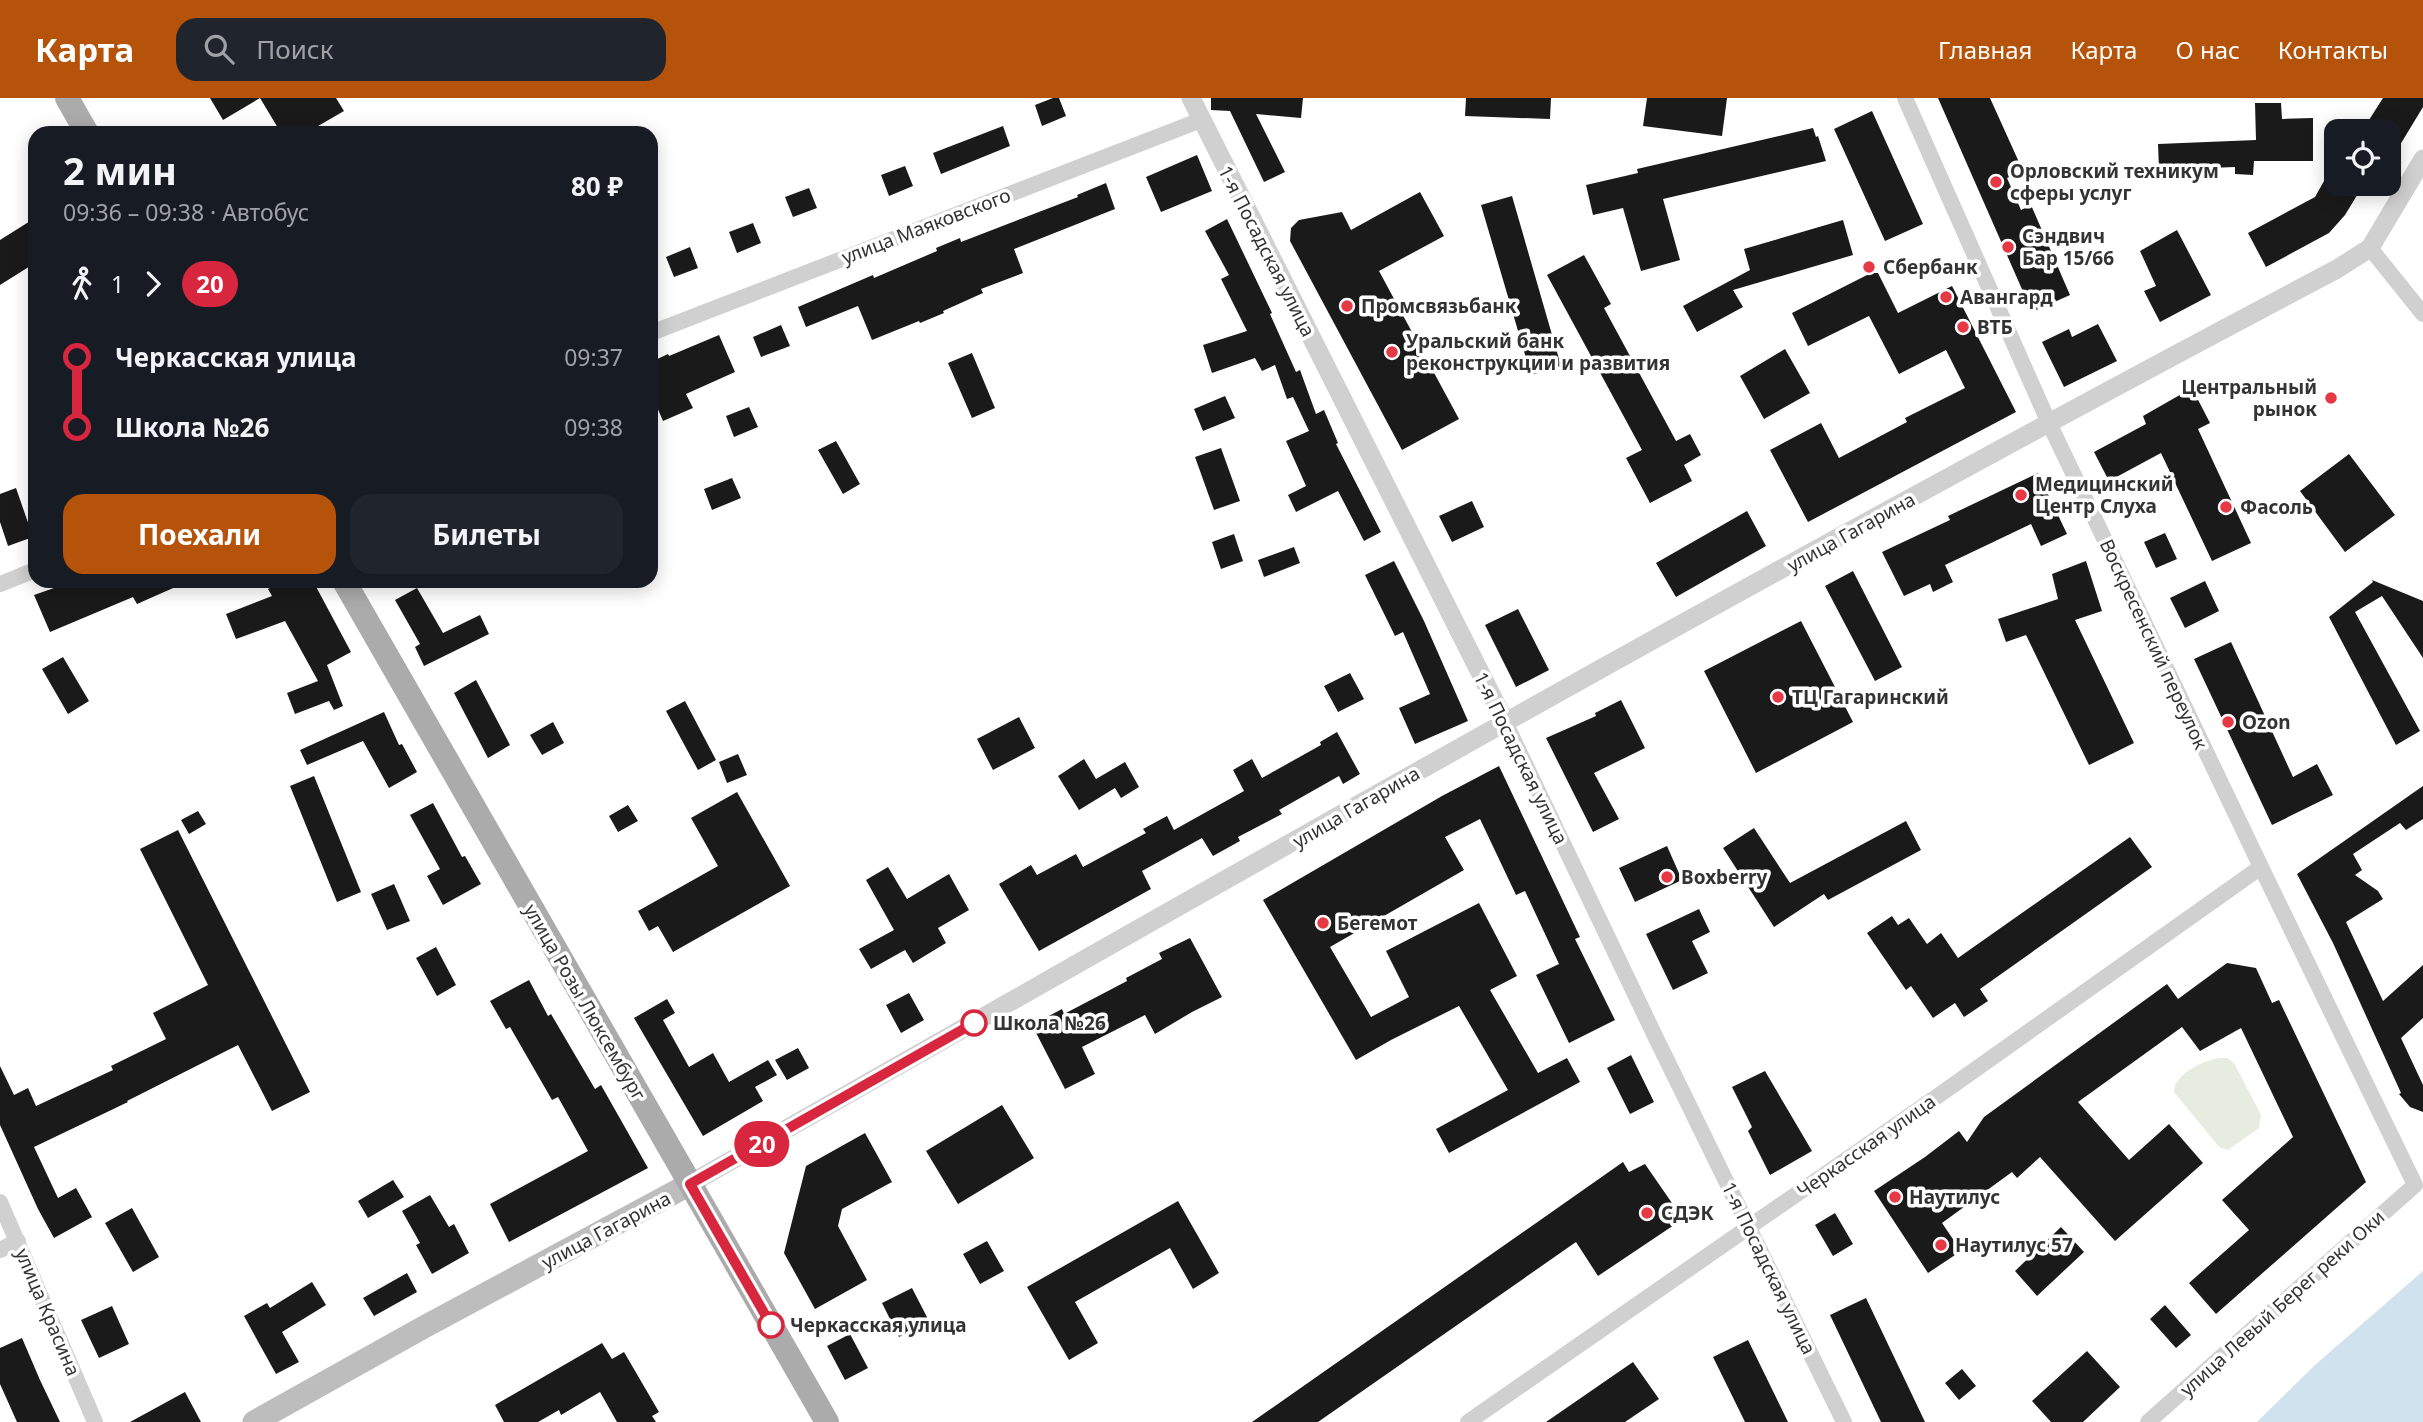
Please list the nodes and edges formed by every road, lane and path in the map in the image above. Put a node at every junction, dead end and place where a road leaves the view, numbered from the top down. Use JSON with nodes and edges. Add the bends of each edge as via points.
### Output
{"nodes":[{"id":1,"x":67,"y":98,"type":"edge"},
{"id":2,"x":1191,"y":98,"type":"edge"},
{"id":3,"x":1905,"y":98,"type":"edge"},
{"id":4,"x":1201,"y":120,"type":"junction"},
{"id":5,"x":84,"y":126,"type":"edge"},
{"id":6,"x":2423,"y":159,"type":"edge"},
{"id":7,"x":2370,"y":248,"type":"junction"},
{"id":8,"x":2423,"y":314,"type":"edge"},
{"id":9,"x":658,"y":330,"type":"edge"},
{"id":10,"x":2049,"y":423,"type":"junction"},
{"id":11,"x":28,"y":573,"type":"edge"},
{"id":12,"x":0,"y":584,"type":"edge"},
{"id":13,"x":348,"y":588,"type":"edge"},
{"id":14,"x":1505,"y":722,"type":"junction"},
{"id":15,"x":2261,"y":867,"type":"junction"},
{"id":16,"x":690,"y":1184,"type":"junction"},
{"id":17,"x":2415,"y":1185,"type":"joint"},
{"id":18,"x":0,"y":1202,"type":"edge"},
{"id":19,"x":1750,"y":1227,"type":"junction"},
{"id":20,"x":18,"y":1241,"type":"junction"},
{"id":21,"x":0,"y":1250,"type":"edge"},
{"id":22,"x":95,"y":1422,"type":"edge"},
{"id":23,"x":254,"y":1422,"type":"edge"},
{"id":24,"x":827,"y":1422,"type":"edge"},
{"id":25,"x":1468,"y":1422,"type":"edge"},
{"id":26,"x":1844,"y":1422,"type":"edge"},
{"id":27,"x":2148,"y":1422,"type":"edge"}],
"edges":[{"from":1,"to":5,"type":"main road"},
{"from":2,"to":4,"type":"street","name":"1-я Посадская улица"},
{"from":3,"to":10,"type":"street","name":"Воскресенский переулок"},
{"from":4,"to":9,"type":"street","name":"улица Маяковского"},
{"from":4,"to":14,"type":"street","name":"1-я Посадская улица"},
{"from":6,"to":7,"type":"street","name":"улица Гагарина"},
{"from":7,"to":8,"type":"street"},
{"from":7,"to":10,"type":"street","name":"улица Гагарина"},
{"from":10,"to":14,"type":"street","name":"улица Гагарина"},
{"from":10,"to":15,"type":"street","name":"Воскресенский переулок"},
{"from":11,"to":12,"type":"street"},
{"from":13,"to":16,"type":"main road","name":"улица Розы Люксембург"},
{"from":14,"to":16,"type":"street","name":"улица Гагарина"},
{"from":14,"to":19,"type":"street","name":"1-я Посадская улица"},
{"from":15,"to":17,"type":"street","name":"Воскресенский переулок"},
{"from":15,"to":19,"type":"street","name":"Черкасская улица"},
{"from":16,"to":23,"type":"main road","name":"улица Гагарина"},
{"from":16,"to":24,"type":"main road","name":"улица Розы Люксембург"},
{"from":17,"to":27,"type":"street","name":"улица Левый Берег реки Оки"},
{"from":18,"to":20,"type":"street","name":"улица Красина"},
{"from":19,"to":25,"type":"street","name":"Черкасская улица"},
{"from":19,"to":26,"type":"street","name":"1-я Посадская улица"},
{"from":20,"to":21,"type":"street"},
{"from":20,"to":22,"type":"street","name":"улица Красина"}]}
